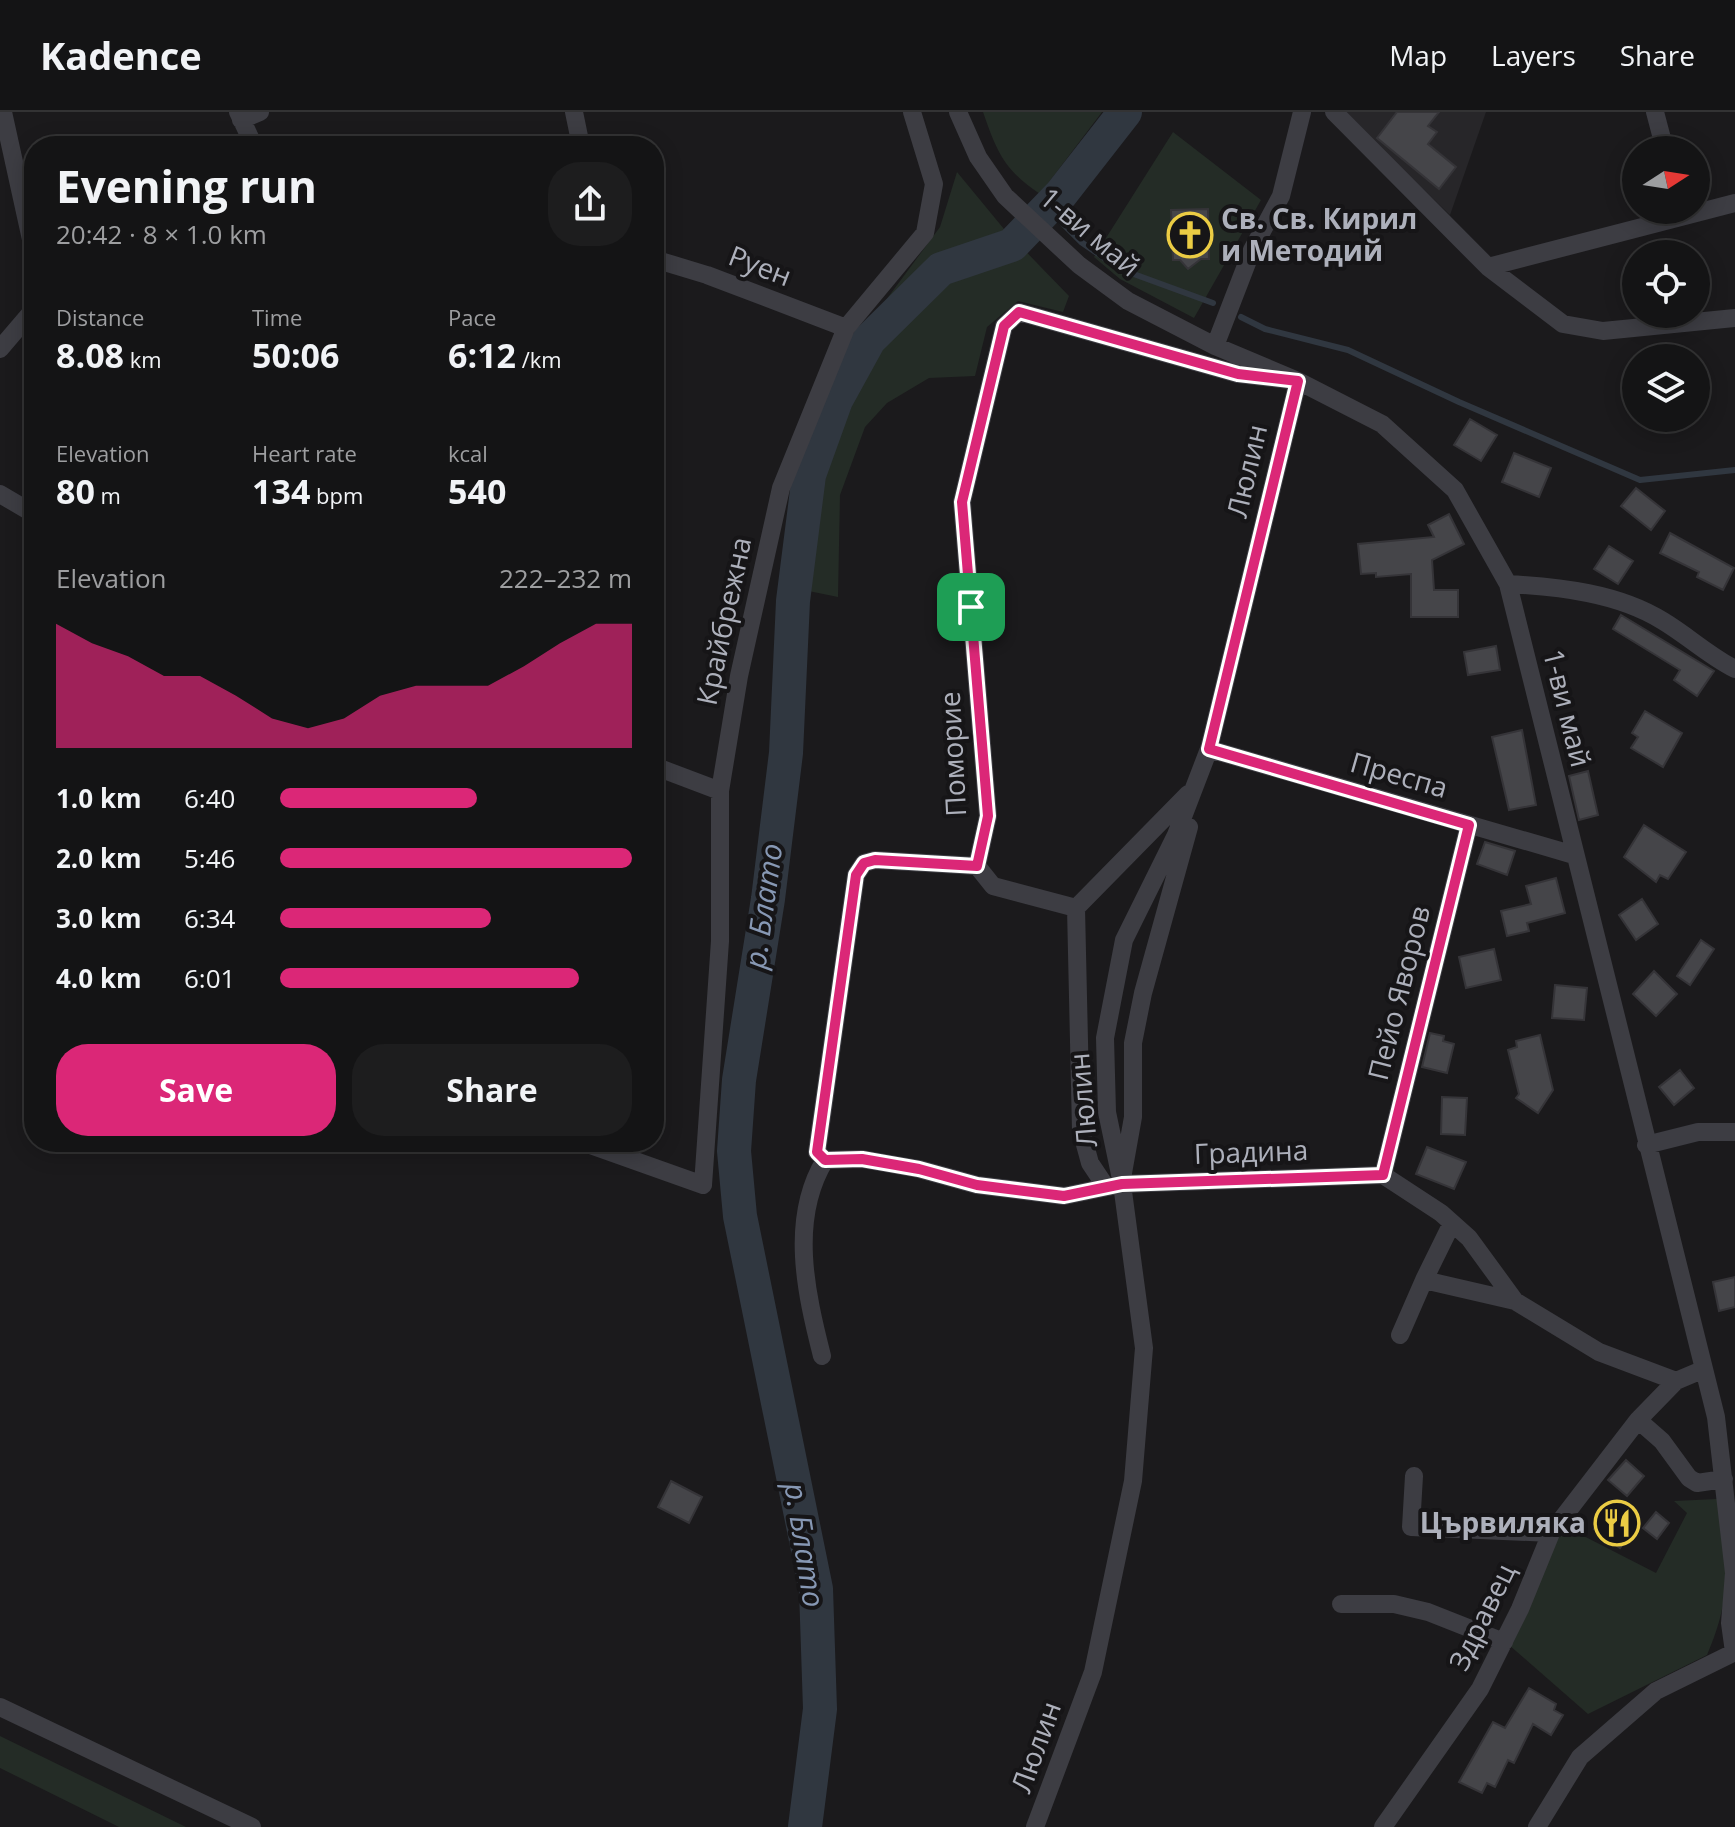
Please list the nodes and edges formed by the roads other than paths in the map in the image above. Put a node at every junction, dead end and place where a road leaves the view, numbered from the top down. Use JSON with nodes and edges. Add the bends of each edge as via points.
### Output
{"nodes":[{"id":1,"x":3,"y":112,"type":"edge"},
{"id":2,"x":260,"y":112,"type":"edge"},
{"id":3,"x":574,"y":112,"type":"edge"},
{"id":4,"x":912,"y":112,"type":"edge"},
{"id":5,"x":958,"y":112,"type":"edge"},
{"id":6,"x":1302,"y":112,"type":"edge"},
{"id":7,"x":1334,"y":112,"type":"edge"},
{"id":8,"x":1655,"y":112,"type":"edge"},
{"id":9,"x":240,"y":116,"type":"edge"},
{"id":10,"x":249,"y":136,"type":"edge"},
{"id":11,"x":579,"y":136,"type":"edge"},
{"id":12,"x":1661,"y":136,"type":"edge"},
{"id":13,"x":1735,"y":203,"type":"edge"},
{"id":14,"x":1710,"y":207,"type":"edge"},
{"id":15,"x":24,"y":208,"type":"edge"},
{"id":16,"x":1638,"y":224,"type":"edge"},
{"id":17,"x":664,"y":262,"type":"edge"},
{"id":18,"x":1488,"y":267,"type":"junction"},
{"id":19,"x":1735,"y":318,"type":"edge"},
{"id":20,"x":24,"y":321,"type":"edge"},
{"id":21,"x":846,"y":328,"type":"junction"},
{"id":22,"x":1215,"y":346,"type":"junction"},
{"id":23,"x":0,"y":349,"type":"edge"},
{"id":24,"x":1298,"y":381,"type":"junction"},
{"id":25,"x":0,"y":494,"type":"edge"},
{"id":26,"x":24,"y":508,"type":"edge"},
{"id":27,"x":1508,"y":584,"type":"junction"},
{"id":28,"x":1735,"y":669,"type":"edge"},
{"id":29,"x":1209,"y":749,"type":"junction"},
{"id":30,"x":1201,"y":769,"type":"junction"},
{"id":31,"x":664,"y":770,"type":"edge"},
{"id":32,"x":720,"y":791,"type":"junction"},
{"id":33,"x":1190,"y":792,"type":"junction"},
{"id":34,"x":1469,"y":825,"type":"junction"},
{"id":35,"x":1574,"y":855,"type":"junction"},
{"id":36,"x":977,"y":866,"type":"junction"},
{"id":37,"x":1076,"y":908,"type":"junction"},
{"id":38,"x":1735,"y":1132,"type":"edge"},
{"id":39,"x":1646,"y":1145,"type":"junction"},
{"id":40,"x":610,"y":1152,"type":"edge"},
{"id":41,"x":825,"y":1160,"type":"junction"},
{"id":42,"x":1383,"y":1175,"type":"junction"},
{"id":43,"x":1114,"y":1186,"type":"junction"},
{"id":44,"x":1452,"y":1223,"type":"junction"},
{"id":45,"x":1424,"y":1280,"type":"junction"},
{"id":46,"x":1515,"y":1301,"type":"junction"},
{"id":47,"x":1400,"y":1335,"type":"dead end"},
{"id":48,"x":822,"y":1356,"type":"dead end"},
{"id":49,"x":1702,"y":1370,"type":"junction"},
{"id":50,"x":1676,"y":1381,"type":"junction"},
{"id":51,"x":1638,"y":1420,"type":"junction"},
{"id":52,"x":1414,"y":1476,"type":"dead end"},
{"id":53,"x":1724,"y":1479,"type":"junction"},
{"id":54,"x":1551,"y":1533,"type":"junction"},
{"id":55,"x":1735,"y":1573,"type":"edge"},
{"id":56,"x":1341,"y":1604,"type":"dead end"},
{"id":57,"x":1504,"y":1642,"type":"junction"},
{"id":58,"x":1734,"y":1652,"type":"edge"},
{"id":59,"x":0,"y":1707,"type":"edge"},
{"id":60,"x":252,"y":1827,"type":"edge"},
{"id":61,"x":1035,"y":1827,"type":"edge"},
{"id":62,"x":1383,"y":1827,"type":"edge"},
{"id":63,"x":1537,"y":1827,"type":"edge"}],
"edges":[{"from":1,"to":15,"type":"street"},
{"from":2,"to":9,"type":"street"},
{"from":3,"to":11,"type":"street"},
{"from":4,"to":21,"type":"street","name":"Крайбрежна","via":[[934,184],[925,233]]},
{"from":5,"to":22,"type":"street","name":"1-ви май","via":[[978,157],[1005,196],[1079,265],[1128,301]]},
{"from":6,"to":22,"type":"street","via":[[1281,196],[1252,250]]},
{"from":7,"to":18,"type":"street"},
{"from":8,"to":12,"type":"street"},
{"from":9,"to":10,"type":"street"},
{"from":13,"to":14,"type":"street"},
{"from":16,"to":18,"type":"street"},
{"from":17,"to":21,"type":"street","name":"Руен"},
{"from":18,"to":19,"type":"street","via":[[1563,324],[1603,331]]},
{"from":20,"to":23,"type":"street"},
{"from":21,"to":32,"type":"street","name":"Крайбрежна","via":[[781,488],[739,676]]},
{"from":22,"to":24,"type":"street","name":"1-ви май"},
{"from":24,"to":27,"type":"street","name":"1-ви май","via":[[1382,424],[1455,490]]},
{"from":24,"to":29,"type":"street","name":"Люлин"},
{"from":24,"to":36,"type":"street","name":"Поморие","via":[[1238,374],[1019,312],[1004,326],[962,502],[988,816]]},
{"from":25,"to":26,"type":"street"},
{"from":27,"to":28,"type":"street","via":[[1615,600],[1661,620]]},
{"from":27,"to":35,"type":"street","name":"1-ви май"},
{"from":29,"to":30,"type":"street","name":"Люлин"},
{"from":29,"to":34,"type":"street","name":"Преспа"},
{"from":30,"to":33,"type":"street","name":"Люлин"},
{"from":30,"to":43,"type":"street","via":[[1143,993],[1133,1043],[1133,1117]]},
{"from":31,"to":32,"type":"street"},
{"from":32,"to":40,"type":"street","name":"Крайбрежна","via":[[720,941],[703,1185]]},
{"from":33,"to":37,"type":"street"},
{"from":33,"to":43,"type":"street","name":"Люлин","via":[[1176,835],[1124,940],[1105,1038]]},
{"from":34,"to":35,"type":"street","name":"Преспа"},
{"from":34,"to":42,"type":"street","name":"Пейо Яворов"},
{"from":35,"to":39,"type":"street","name":"1-ви май"},
{"from":36,"to":37,"type":"street","via":[[993,886]]},
{"from":36,"to":41,"type":"street","via":[[875,860],[864,863],[856,875],[817,1140],[817,1152]]},
{"from":37,"to":43,"type":"street","via":[[1081,1130],[1090,1163]]},
{"from":38,"to":39,"type":"street","via":[[1698,1132]]},
{"from":39,"to":49,"type":"street","name":"1-ви май"},
{"from":41,"to":43,"type":"street","via":[[862,1159],[977,1185],[1064,1196]]},
{"from":41,"to":48,"type":"street","via":[[811,1183],[804,1240],[805,1292]]},
{"from":42,"to":43,"type":"street","name":"Градина"},
{"from":42,"to":44,"type":"street"},
{"from":43,"to":61,"type":"street","name":"Люлин","via":[[1144,1348],[1133,1481],[1093,1672]]},
{"from":44,"to":45,"type":"street"},
{"from":44,"to":46,"type":"street"},
{"from":45,"to":46,"type":"street"},
{"from":45,"to":47,"type":"street"},
{"from":46,"to":50,"type":"street","via":[[1599,1352]]},
{"from":49,"to":50,"type":"street","name":"Здравец"},
{"from":49,"to":53,"type":"street","name":"1-ви май","via":[[1716,1417]]},
{"from":50,"to":51,"type":"street","name":"Здравец"},
{"from":51,"to":53,"type":"street","via":[[1662,1441],[1689,1478],[1697,1483]]},
{"from":51,"to":54,"type":"street","name":"Здравец"},
{"from":52,"to":54,"type":"street","via":[[1411,1527]]},
{"from":53,"to":55,"type":"street","name":"1-ви май"},
{"from":54,"to":57,"type":"street","name":"Здравец"},
{"from":55,"to":58,"type":"street","name":"1-ви май","via":[[1730,1623]]},
{"from":56,"to":57,"type":"street","via":[[1394,1604]]},
{"from":57,"to":62,"type":"street","name":"Здравец","via":[[1480,1689]]},
{"from":58,"to":63,"type":"street","via":[[1656,1691],[1580,1757]]},
{"from":59,"to":60,"type":"street"}]}
